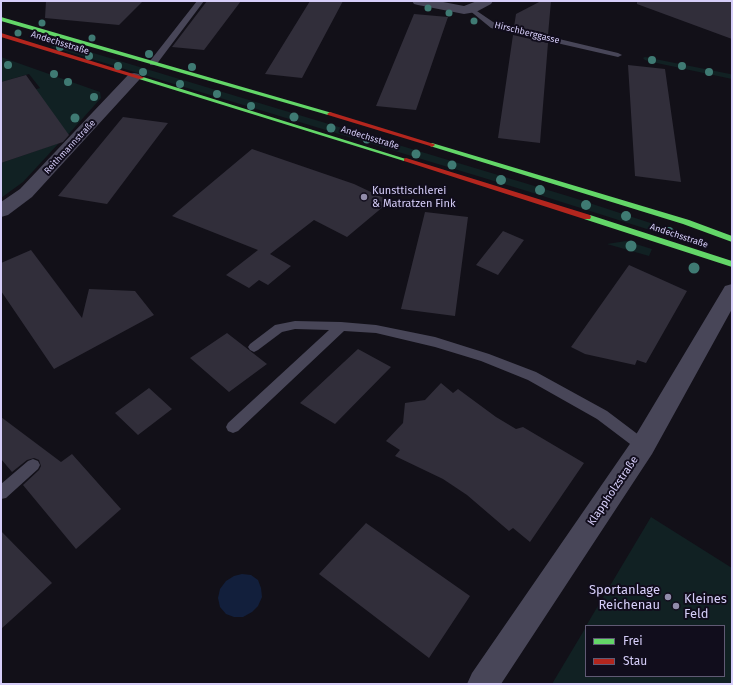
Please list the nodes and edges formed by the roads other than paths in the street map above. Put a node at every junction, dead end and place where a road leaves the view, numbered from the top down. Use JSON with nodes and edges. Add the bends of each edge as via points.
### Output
{"nodes":[{"id":1,"x":201,"y":1,"type":"edge"},
{"id":2,"x":418,"y":1,"type":"edge"},
{"id":3,"x":487,"y":1,"type":"edge"},
{"id":4,"x":471,"y":9,"type":"junction"},
{"id":5,"x":1,"y":19,"type":"edge"},
{"id":6,"x":45,"y":33,"type":"junction"},
{"id":7,"x":1,"y":36,"type":"edge"},
{"id":8,"x":26,"y":43,"type":"junction"},
{"id":9,"x":618,"y":55,"type":"dead end"},
{"id":10,"x":153,"y":63,"type":"junction"},
{"id":11,"x":134,"y":77,"type":"junction"},
{"id":12,"x":1,"y":211,"type":"edge"},
{"id":13,"x":732,"y":239,"type":"edge"},
{"id":14,"x":732,"y":264,"type":"edge"},
{"id":15,"x":732,"y":291,"type":"edge"},
{"id":16,"x":340,"y":326,"type":"junction"},
{"id":17,"x":254,"y":347,"type":"dead end"},
{"id":18,"x":233,"y":427,"type":"dead end"},
{"id":19,"x":643,"y":446,"type":"junction"},
{"id":20,"x":33,"y":466,"type":"dead end"},
{"id":21,"x":1,"y":493,"type":"edge"},
{"id":22,"x":483,"y":684,"type":"edge"}],
"edges":[{"from":1,"to":10,"type":"lane"},
{"from":2,"to":4,"type":"street","via":[[454,9]]},
{"from":3,"to":4,"type":"street"},
{"from":4,"to":9,"type":"lane","name":"Hirschberggasse","via":[[494,26]]},
{"from":5,"to":6,"type":"street","name":"Andechsstraße"},
{"from":6,"to":8,"type":"street"},
{"from":6,"to":10,"type":"street","name":"Andechsstraße"},
{"from":7,"to":8,"type":"street","name":"Andechsstraße"},
{"from":8,"to":11,"type":"street","name":"Andechsstraße"},
{"from":10,"to":13,"type":"street","name":"Andechsstraße","via":[[398,134],[686,222]]},
{"from":11,"to":12,"type":"street","name":"Reithmannstraße","via":[[26,193]]},
{"from":11,"to":14,"type":"street","name":"Andechsstraße","via":[[328,135]]},
{"from":15,"to":19,"type":"street","name":"Klappholzstraße"},
{"from":16,"to":17,"type":"lane","via":[[282,327]]},
{"from":16,"to":18,"type":"lane"},
{"from":16,"to":19,"type":"lane","via":[[376,329],[435,342],[509,366],[548,384],[602,415]]},
{"from":19,"to":22,"type":"street","name":"Klappholzstraße"},
{"from":20,"to":21,"type":"lane"}]}
